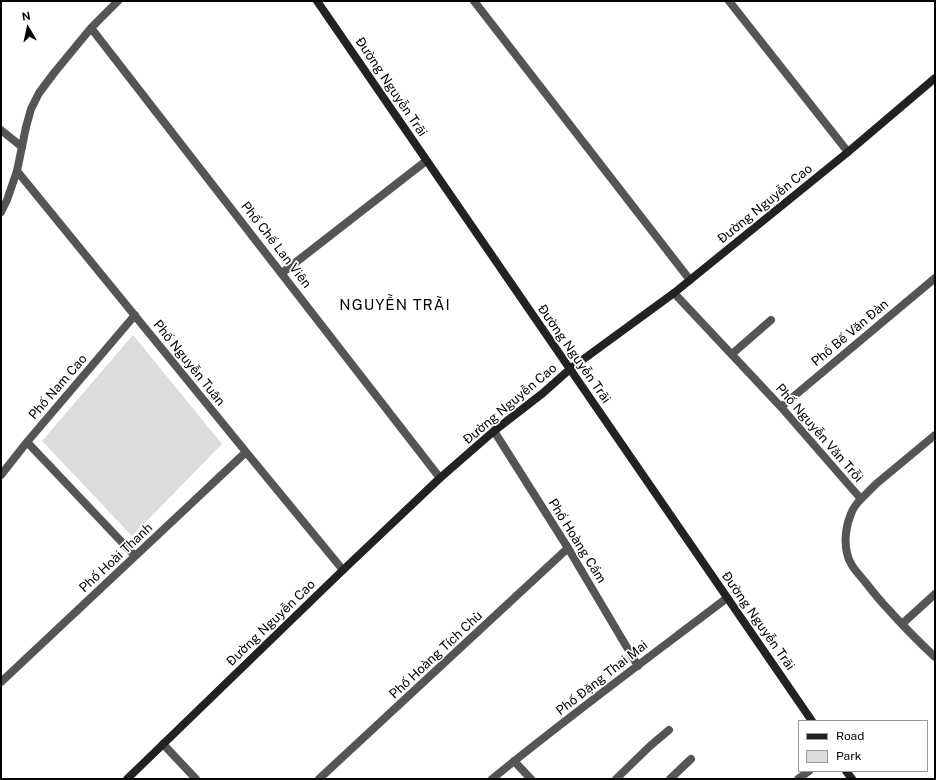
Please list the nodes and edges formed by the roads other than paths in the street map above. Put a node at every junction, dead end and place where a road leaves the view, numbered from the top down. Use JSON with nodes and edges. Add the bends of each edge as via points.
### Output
{"nodes":[{"id":1,"x":118,"y":1,"type":"edge"},
{"id":2,"x":317,"y":1,"type":"edge"},
{"id":3,"x":474,"y":1,"type":"edge"},
{"id":4,"x":729,"y":1,"type":"edge"},
{"id":5,"x":92,"y":28,"type":"junction"},
{"id":6,"x":935,"y":78,"type":"edge"},
{"id":7,"x":1,"y":130,"type":"edge"},
{"id":8,"x":22,"y":146,"type":"junction"},
{"id":9,"x":848,"y":152,"type":"junction"},
{"id":10,"x":426,"y":161,"type":"junction"},
{"id":11,"x":17,"y":171,"type":"junction"},
{"id":12,"x":1,"y":212,"type":"edge"},
{"id":13,"x":282,"y":273,"type":"junction"},
{"id":14,"x":935,"y":278,"type":"edge"},
{"id":15,"x":690,"y":280,"type":"junction"},
{"id":16,"x":674,"y":293,"type":"junction"},
{"id":17,"x":135,"y":316,"type":"junction"},
{"id":18,"x":770,"y":320,"type":"dead end"},
{"id":19,"x":732,"y":354,"type":"junction"},
{"id":20,"x":570,"y":369,"type":"junction"},
{"id":21,"x":781,"y":407,"type":"junction"},
{"id":22,"x":494,"y":431,"type":"junction"},
{"id":23,"x":935,"y":435,"type":"edge"},
{"id":24,"x":27,"y":442,"type":"junction"},
{"id":25,"x":246,"y":452,"type":"junction"},
{"id":26,"x":1,"y":475,"type":"edge"},
{"id":27,"x":440,"y":478,"type":"junction"},
{"id":28,"x":861,"y":498,"type":"junction"},
{"id":29,"x":568,"y":548,"type":"junction"},
{"id":30,"x":135,"y":556,"type":"junction"},
{"id":31,"x":343,"y":570,"type":"junction"},
{"id":32,"x":935,"y":594,"type":"edge"},
{"id":33,"x":727,"y":598,"type":"junction"},
{"id":34,"x":902,"y":624,"type":"junction"},
{"id":35,"x":935,"y":657,"type":"edge"},
{"id":36,"x":638,"y":666,"type":"junction"},
{"id":37,"x":1,"y":682,"type":"edge"},
{"id":38,"x":811,"y":720,"type":"edge"},
{"id":39,"x":669,"y":730,"type":"dead end"},
{"id":40,"x":163,"y":744,"type":"junction"},
{"id":41,"x":690,"y":759,"type":"dead end"},
{"id":42,"x":514,"y":761,"type":"junction"},
{"id":43,"x":808,"y":772,"type":"edge"},
{"id":44,"x":618,"y":778,"type":"edge"},
{"id":45,"x":127,"y":779,"type":"edge"},
{"id":46,"x":196,"y":779,"type":"edge"},
{"id":47,"x":319,"y":779,"type":"edge"},
{"id":48,"x":492,"y":779,"type":"edge"},
{"id":49,"x":531,"y":779,"type":"edge"},
{"id":50,"x":670,"y":779,"type":"edge"},
{"id":51,"x":798,"y":779,"type":"edge"}],
"edges":[{"from":1,"to":5,"type":"street"},
{"from":2,"to":10,"type":"main road","name":"Đường Nguyễn Trãi"},
{"from":3,"to":15,"type":"street"},
{"from":4,"to":9,"type":"street"},
{"from":5,"to":8,"type":"street","via":[[39,93],[31,109]]},
{"from":5,"to":13,"type":"street","name":"Phố Chế Lan Viên"},
{"from":6,"to":9,"type":"main road","name":"Đường Nguyễn Cao"},
{"from":7,"to":8,"type":"street"},
{"from":8,"to":11,"type":"street"},
{"from":9,"to":15,"type":"main road","name":"Đường Nguyễn Cao"},
{"from":10,"to":13,"type":"street"},
{"from":10,"to":20,"type":"main road","name":"Đường Nguyễn Trãi"},
{"from":11,"to":12,"type":"street"},
{"from":11,"to":17,"type":"street","name":"Phố Nguyễn Tuân"},
{"from":13,"to":27,"type":"street","name":"Phố Chế Lan Viên"},
{"from":14,"to":21,"type":"street","name":"Phố Bế Văn Đàn"},
{"from":15,"to":16,"type":"main road","name":"Đường Nguyễn Cao"},
{"from":16,"to":19,"type":"street","name":"Phố Nguyễn Văn Trỗi"},
{"from":16,"to":20,"type":"main road","name":"Đường Nguyễn Cao"},
{"from":17,"to":24,"type":"street","name":"Phố Nam Cao"},
{"from":17,"to":25,"type":"street","name":"Phố Nguyễn Tuân"},
{"from":18,"to":19,"type":"street"},
{"from":19,"to":21,"type":"street","name":"Phố Nguyễn Văn Trỗi"},
{"from":20,"to":22,"type":"main road","name":"Đường Nguyễn Cao"},
{"from":20,"to":33,"type":"main road","name":"Đường Nguyễn Trãi"},
{"from":21,"to":28,"type":"street","name":"Phố Nguyễn Văn Trỗi"},
{"from":22,"to":27,"type":"main road","name":"Đường Nguyễn Cao"},
{"from":22,"to":29,"type":"street","name":"Phố Hoàng Cầm"},
{"from":23,"to":28,"type":"street"},
{"from":24,"to":26,"type":"street","name":"Phố Nam Cao"},
{"from":24,"to":30,"type":"street"},
{"from":25,"to":30,"type":"street","name":"Phố Hoài Thanh"},
{"from":25,"to":31,"type":"street","name":"Phố Nguyễn Tuân"},
{"from":27,"to":31,"type":"main road","name":"Đường Nguyễn Cao"},
{"from":28,"to":34,"type":"street","name":"Phố Nguyễn Văn Trỗi","via":[[850,515],[845,537],[846,552],[855,569]]},
{"from":29,"to":36,"type":"street","name":"Phố Hoàng Cầm"},
{"from":29,"to":47,"type":"street","name":"Phố Hoàng Tích Chù"},
{"from":30,"to":37,"type":"street","name":"Phố Hoài Thanh"},
{"from":31,"to":40,"type":"main road","name":"Đường Nguyễn Cao"},
{"from":32,"to":34,"type":"street"},
{"from":33,"to":36,"type":"street","name":"Phố Đặng Thai Mai"},
{"from":33,"to":38,"type":"main road","name":"Đường Nguyễn Trãi"},
{"from":34,"to":35,"type":"street","name":"Phố Nguyễn Văn Trỗi"},
{"from":36,"to":42,"type":"street","name":"Phố Đặng Thai Mai"},
{"from":39,"to":44,"type":"street"},
{"from":40,"to":45,"type":"main road","name":"Đường Nguyễn Cao"},
{"from":40,"to":46,"type":"street"},
{"from":41,"to":50,"type":"street"},
{"from":42,"to":48,"type":"street","name":"Phố Đặng Thai Mai"},
{"from":42,"to":49,"type":"street"},
{"from":43,"to":51,"type":"street"}]}
